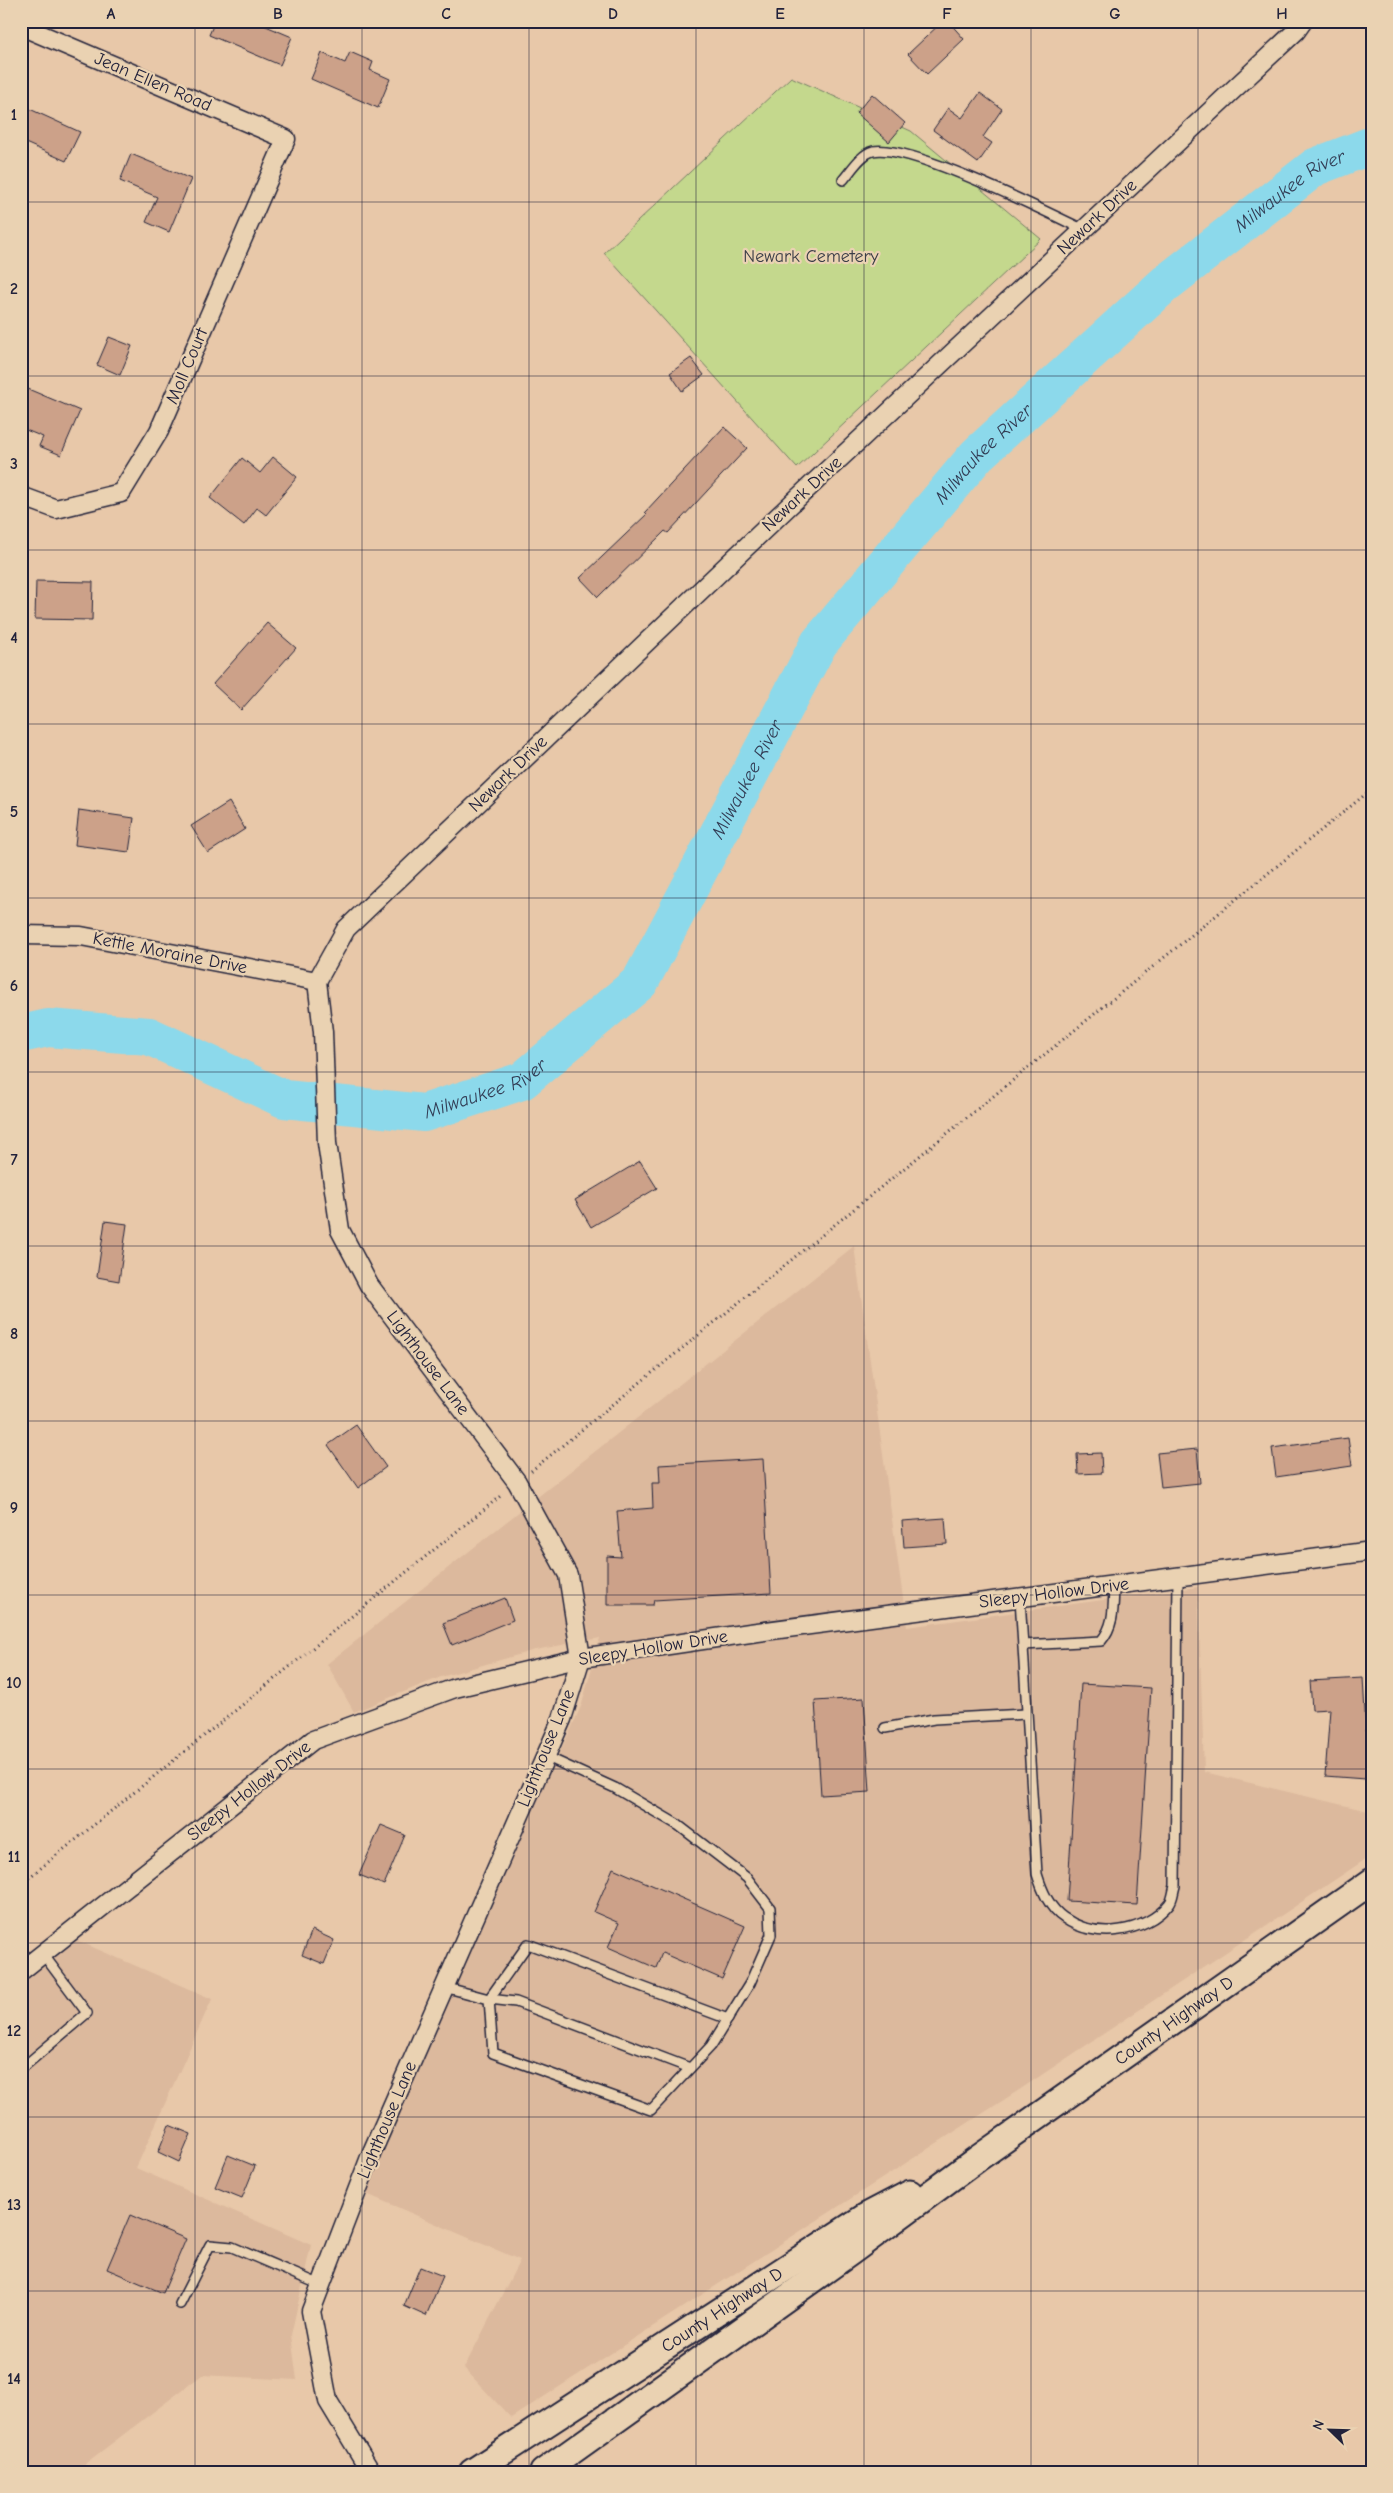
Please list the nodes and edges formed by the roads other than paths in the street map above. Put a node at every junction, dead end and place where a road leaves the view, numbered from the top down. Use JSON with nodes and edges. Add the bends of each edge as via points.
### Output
{"nodes":[{"id":1,"x":1303,"y":21,"type":"edge"},
{"id":2,"x":21,"y":26,"type":"edge"},
{"id":3,"x":286,"y":139,"type":"joint"},
{"id":4,"x":843,"y":180,"type":"dead end"},
{"id":5,"x":1084,"y":230,"type":"junction"},
{"id":6,"x":21,"y":496,"type":"edge"},
{"id":7,"x":21,"y":935,"type":"edge"},
{"id":8,"x":317,"y":981,"type":"junction"},
{"id":9,"x":1372,"y":1551,"type":"edge"},
{"id":10,"x":1178,"y":1577,"type":"junction"},
{"id":11,"x":1114,"y":1585,"type":"junction"},
{"id":12,"x":1020,"y":1598,"type":"junction"},
{"id":13,"x":1023,"y":1645,"type":"junction"},
{"id":14,"x":581,"y":1658,"type":"junction"},
{"id":15,"x":1026,"y":1714,"type":"junction"},
{"id":16,"x":885,"y":1728,"type":"dead end"},
{"id":17,"x":545,"y":1756,"type":"junction"},
{"id":18,"x":1372,"y":1881,"type":"edge"},
{"id":19,"x":43,"y":1954,"type":"junction"},
{"id":20,"x":21,"y":1971,"type":"edge"},
{"id":21,"x":444,"y":1987,"type":"junction"},
{"id":22,"x":489,"y":1999,"type":"junction"},
{"id":23,"x":728,"y":2018,"type":"junction"},
{"id":24,"x":690,"y":2068,"type":"junction"},
{"id":25,"x":21,"y":2069,"type":"edge"},
{"id":26,"x":977,"y":2159,"type":"junction"},
{"id":27,"x":321,"y":2285,"type":"junction"},
{"id":28,"x":180,"y":2304,"type":"dead end"},
{"id":29,"x":371,"y":2472,"type":"edge"},
{"id":30,"x":472,"y":2472,"type":"edge"},
{"id":31,"x":542,"y":2472,"type":"edge"}],
"edges":[{"from":1,"to":5,"type":"street","name":"Newark Drive"},
{"from":2,"to":3,"type":"street","name":"Jean Ellen Road"},
{"from":3,"to":6,"type":"street","name":"Moll Court","via":[[159,432],[121,493],[56,509]]},
{"from":4,"to":5,"type":"lane","via":[[860,160],[873,151],[900,153],[949,169]]},
{"from":5,"to":8,"type":"street","name":"Newark Drive","via":[[346,929]]},
{"from":7,"to":8,"type":"street","name":"Kettle Moraine Drive","via":[[81,936]]},
{"from":8,"to":14,"type":"street","name":"Lighthouse Lane","via":[[323,1032],[327,1143],[340,1230],[369,1285],[517,1482],[568,1575]]},
{"from":9,"to":10,"type":"street","name":"Sleepy Hollow Drive"},
{"from":10,"to":11,"type":"street","name":"Sleepy Hollow Drive"},
{"from":10,"to":15,"type":"lane","via":[[1175,1886],[1170,1903],[1153,1919],[1116,1932],[1087,1928],[1064,1918],[1043,1895],[1036,1874]]},
{"from":11,"to":12,"type":"street","name":"Sleepy Hollow Drive"},
{"from":11,"to":13,"type":"lane","via":[[1112,1622],[1101,1641]]},
{"from":12,"to":13,"type":"lane"},
{"from":12,"to":14,"type":"street","name":"Sleepy Hollow Drive"},
{"from":13,"to":15,"type":"lane"},
{"from":14,"to":17,"type":"street","name":"Lighthouse Lane","via":[[562,1719]]},
{"from":14,"to":19,"type":"street","name":"Sleepy Hollow Drive","via":[[455,1688],[313,1740]]},
{"from":15,"to":16,"type":"lane","via":[[934,1719]]},
{"from":17,"to":21,"type":"street","name":"Lighthouse Lane"},
{"from":17,"to":23,"type":"lane","via":[[615,1788],[678,1825],[747,1878],[770,1908],[771,1936],[750,1983]]},
{"from":18,"to":26,"type":"main road","name":"County Highway D"},
{"from":19,"to":20,"type":"street","name":"Sleepy Hollow Drive"},
{"from":19,"to":25,"type":"lane","via":[[87,2013]]},
{"from":21,"to":22,"type":"lane"},
{"from":21,"to":27,"type":"street","name":"Lighthouse Lane","via":[[372,2152]]},
{"from":22,"to":23,"type":"lane","via":[[528,1944]]},
{"from":22,"to":24,"type":"lane","via":[[516,2002]]},
{"from":22,"to":24,"type":"lane","via":[[493,2053],[651,2110]]},
{"from":23,"to":24,"type":"lane","via":[[711,2046]]},
{"from":26,"to":30,"type":"main road","name":"County Highway D","via":[[866,2216]]},
{"from":26,"to":31,"type":"main road","name":"County Highway D"},
{"from":27,"to":28,"type":"lane","via":[[232,2247],[210,2246]]},
{"from":27,"to":29,"type":"street","name":"Lighthouse Lane","via":[[311,2311],[328,2400]]}]}
